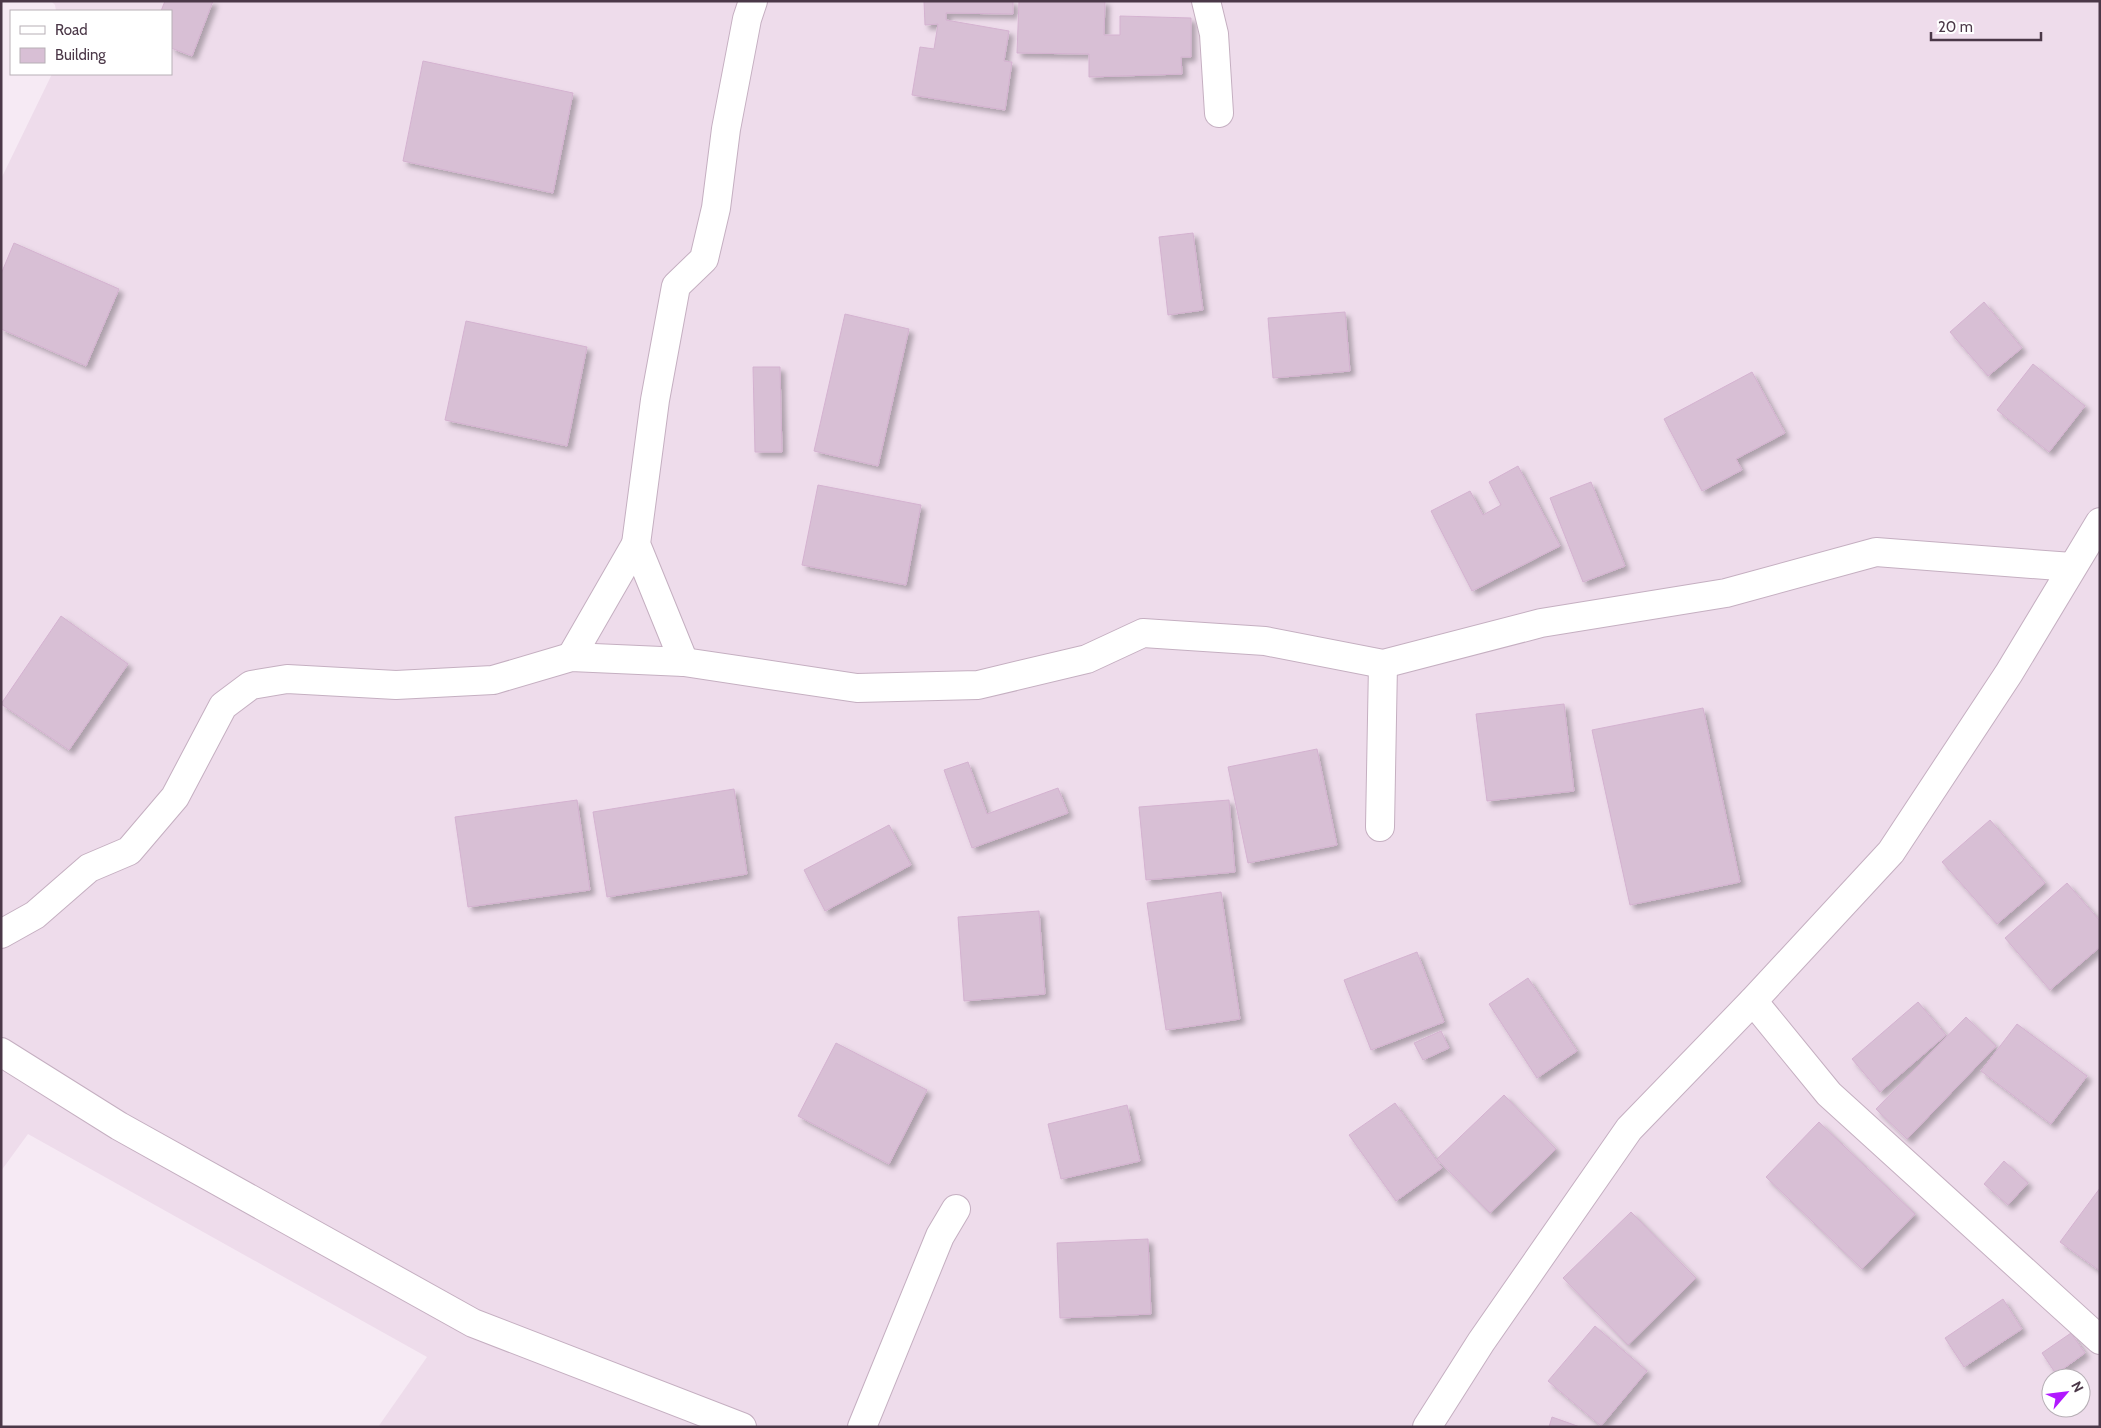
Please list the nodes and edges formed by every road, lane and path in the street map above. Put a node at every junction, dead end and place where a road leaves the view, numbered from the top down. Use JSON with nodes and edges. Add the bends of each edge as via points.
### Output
{"nodes":[{"id":1,"x":753,"y":1,"type":"edge"},
{"id":2,"x":1206,"y":1,"type":"edge"},
{"id":3,"x":1219,"y":113,"type":"dead end"},
{"id":4,"x":2100,"y":522,"type":"edge"},
{"id":5,"x":636,"y":544,"type":"junction"},
{"id":6,"x":2072,"y":567,"type":"junction"},
{"id":7,"x":570,"y":657,"type":"junction"},
{"id":8,"x":684,"y":662,"type":"junction"},
{"id":9,"x":1383,"y":664,"type":"junction"},
{"id":10,"x":1380,"y":827,"type":"dead end"},
{"id":11,"x":1,"y":934,"type":"edge"},
{"id":12,"x":1753,"y":1001,"type":"junction"},
{"id":13,"x":1,"y":1052,"type":"edge"},
{"id":14,"x":956,"y":1209,"type":"dead end"},
{"id":15,"x":2100,"y":1340,"type":"edge"},
{"id":16,"x":742,"y":1427,"type":"edge"},
{"id":17,"x":862,"y":1427,"type":"edge"},
{"id":18,"x":1427,"y":1427,"type":"edge"}],
"edges":[{"from":1,"to":5,"type":"street","via":[[726,129],[716,208],[704,259],[676,286],[655,400]]},
{"from":2,"to":3,"type":"street","via":[[1214,34]]},
{"from":4,"to":6,"type":"street"},
{"from":5,"to":7,"type":"street"},
{"from":5,"to":8,"type":"street"},
{"from":6,"to":9,"type":"street","via":[[1876,552],[1726,593],[1541,623]]},
{"from":6,"to":12,"type":"street","via":[[2009,673],[1891,852]]},
{"from":7,"to":8,"type":"street"},
{"from":7,"to":11,"type":"street","via":[[493,680],[396,685],[287,679],[252,685],[223,706],[175,797],[130,851],[89,868],[35,915]]},
{"from":8,"to":9,"type":"street","via":[[857,688],[978,685],[1087,659],[1142,633],[1265,641]]},
{"from":9,"to":10,"type":"street"},
{"from":12,"to":15,"type":"street","via":[[1829,1094]]},
{"from":12,"to":18,"type":"street","via":[[1630,1129],[1481,1342]]},
{"from":13,"to":16,"type":"street","via":[[119,1126],[473,1323]]},
{"from":14,"to":17,"type":"street","via":[[940,1236]]}]}
